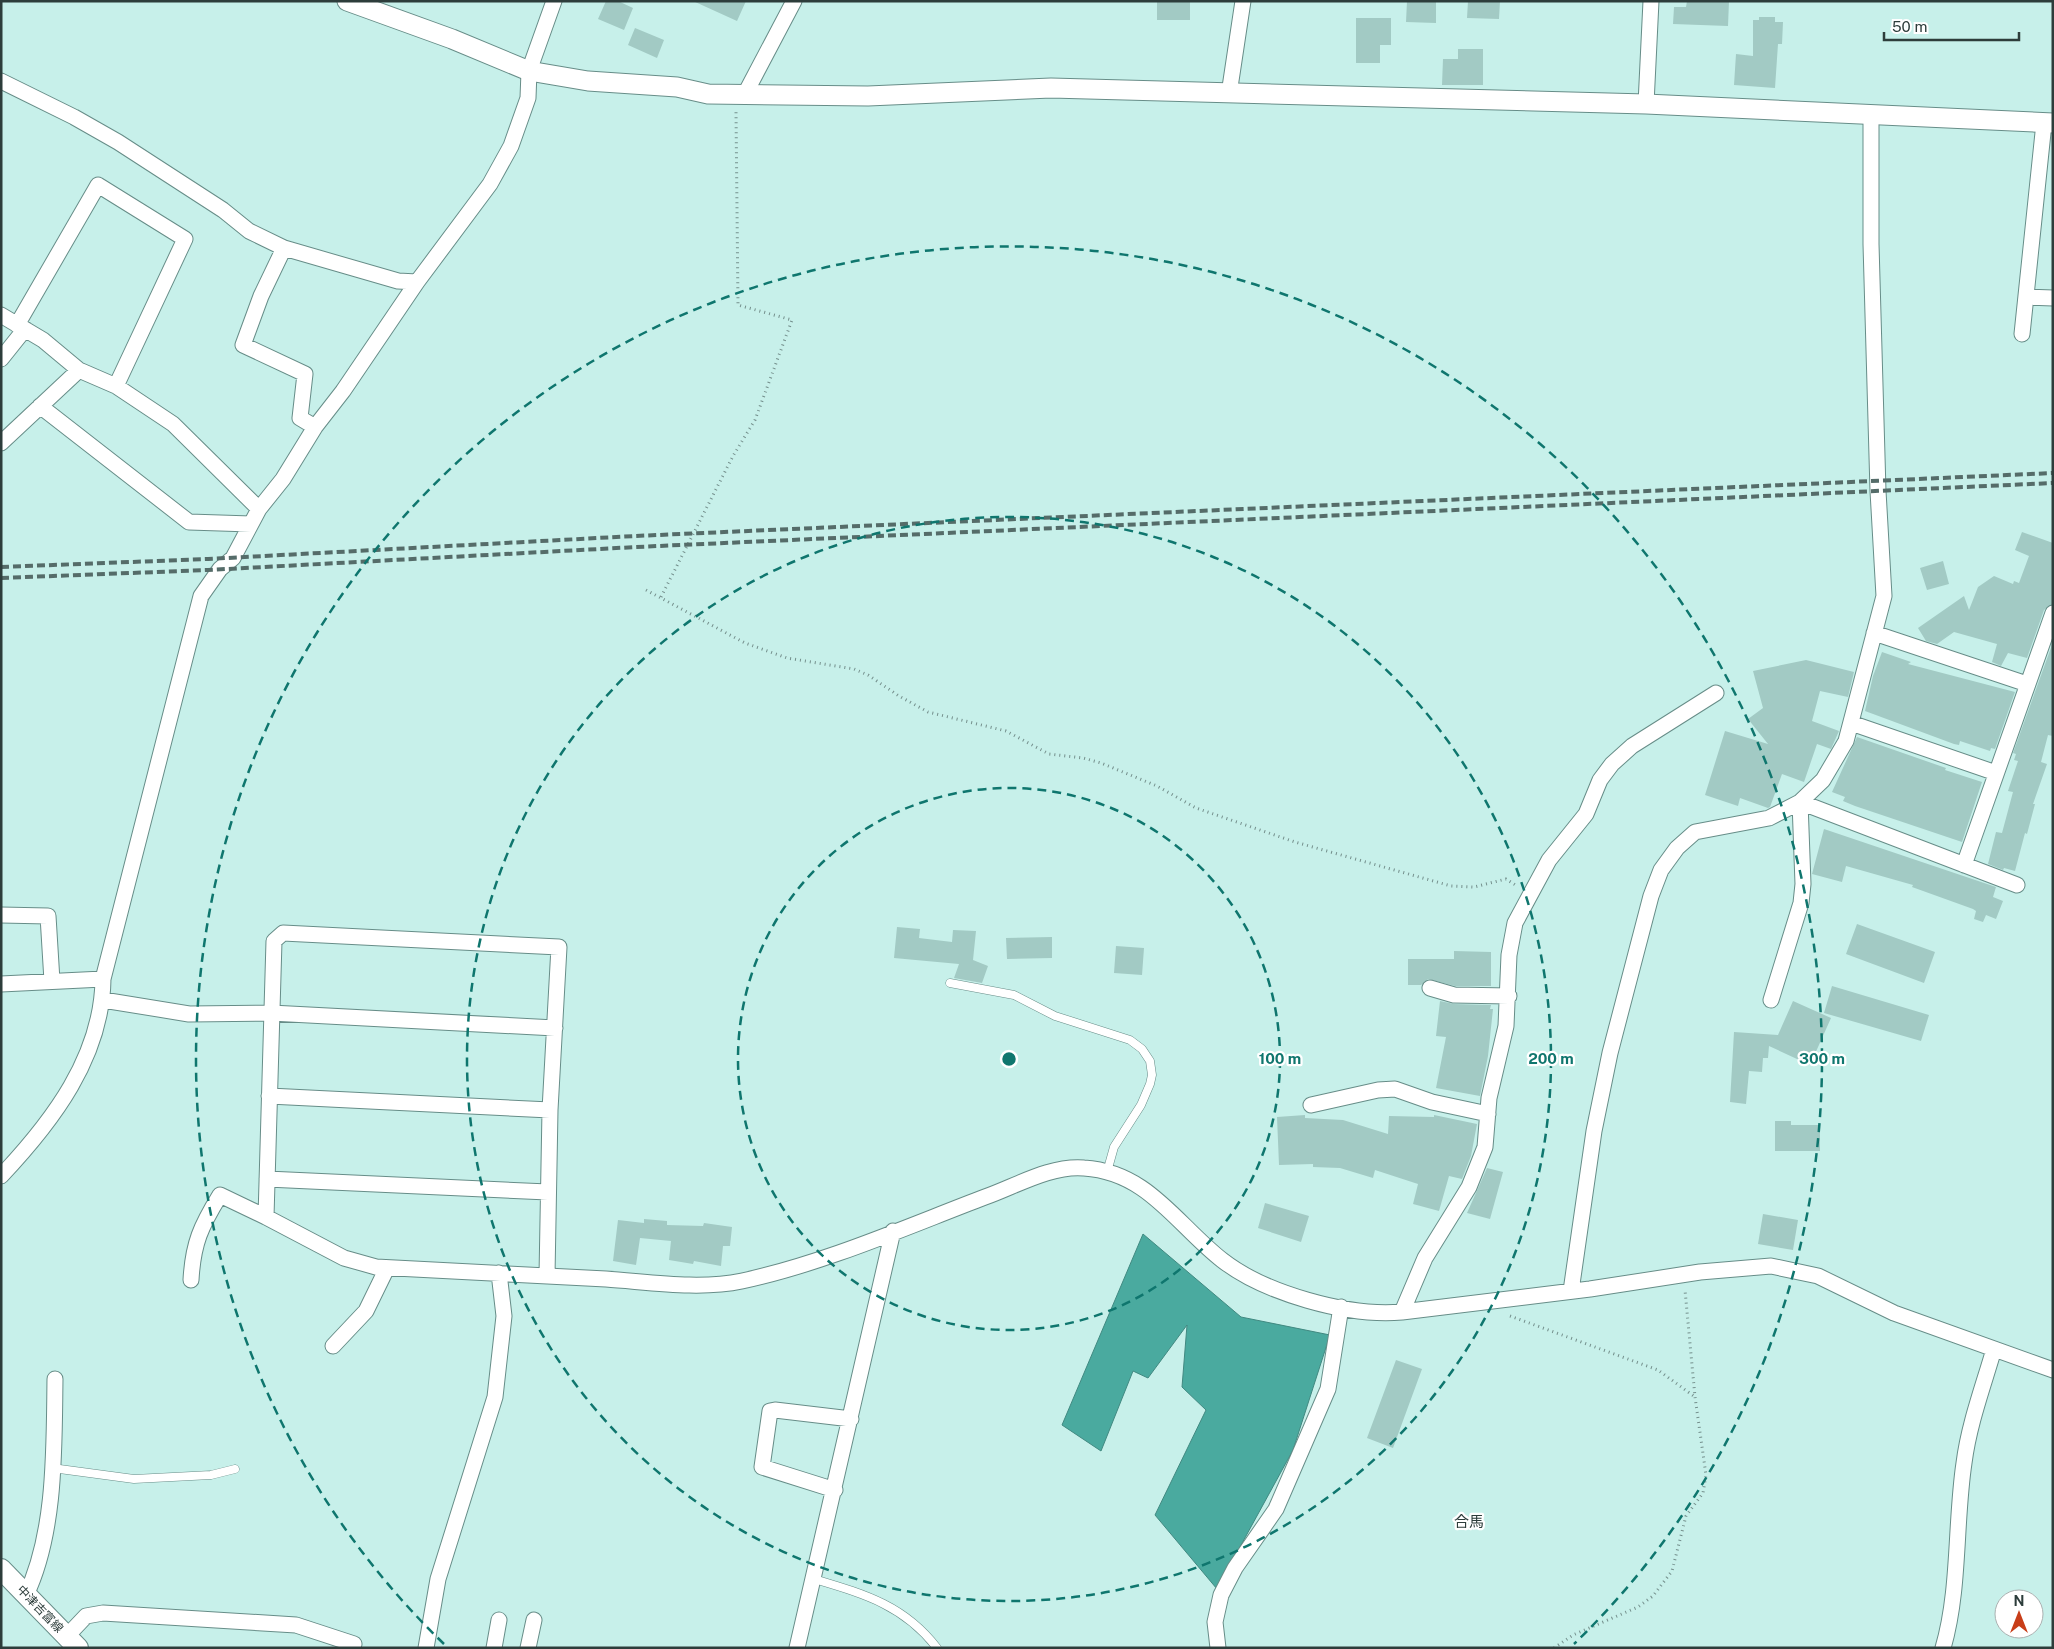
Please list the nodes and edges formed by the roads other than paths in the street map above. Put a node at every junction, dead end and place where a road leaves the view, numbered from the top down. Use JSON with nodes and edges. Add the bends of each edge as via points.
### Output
{"nodes":[{"id":1,"x":347,"y":1,"type":"edge"},
{"id":2,"x":554,"y":1,"type":"edge"},
{"id":3,"x":794,"y":1,"type":"edge"},
{"id":4,"x":1243,"y":1,"type":"edge"},
{"id":5,"x":1651,"y":1,"type":"edge"},
{"id":6,"x":529,"y":71,"type":"junction"},
{"id":7,"x":1,"y":81,"type":"edge"},
{"id":8,"x":745,"y":94,"type":"junction"},
{"id":9,"x":1229,"y":94,"type":"junction"},
{"id":10,"x":1646,"y":104,"type":"junction"},
{"id":11,"x":1871,"y":116,"type":"junction"},
{"id":12,"x":2048,"y":123,"type":"edge"},
{"id":13,"x":284,"y":248,"type":"junction"},
{"id":14,"x":417,"y":282,"type":"junction"},
{"id":15,"x":2026,"y":297,"type":"junction"},
{"id":16,"x":2053,"y":298,"type":"edge"},
{"id":17,"x":1,"y":315,"type":"edge"},
{"id":18,"x":21,"y":327,"type":"junction"},
{"id":19,"x":2022,"y":334,"type":"dead end"},
{"id":20,"x":1,"y":359,"type":"edge"},
{"id":21,"x":79,"y":370,"type":"junction"},
{"id":22,"x":116,"y":386,"type":"junction"},
{"id":23,"x":40,"y":406,"type":"junction"},
{"id":24,"x":315,"y":427,"type":"junction"},
{"id":25,"x":1,"y":443,"type":"edge"},
{"id":26,"x":260,"y":509,"type":"junction"},
{"id":27,"x":251,"y":524,"type":"junction"},
{"id":28,"x":2053,"y":613,"type":"edge"},
{"id":29,"x":1874,"y":633,"type":"junction"},
{"id":30,"x":2028,"y":684,"type":"junction"},
{"id":31,"x":1716,"y":693,"type":"dead end"},
{"id":32,"x":1851,"y":723,"type":"junction"},
{"id":33,"x":1996,"y":773,"type":"junction"},
{"id":34,"x":1800,"y":802,"type":"junction"},
{"id":35,"x":1964,"y":865,"type":"junction"},
{"id":36,"x":2017,"y":885,"type":"dead end"},
{"id":37,"x":1,"y":915,"type":"edge"},
{"id":38,"x":103,"y":979,"type":"junction"},
{"id":39,"x":52,"y":981,"type":"junction"},
{"id":40,"x":1,"y":984,"type":"edge"},
{"id":41,"x":950,"y":984,"type":"dead end"},
{"id":42,"x":1430,"y":988,"type":"dead end"},
{"id":43,"x":1509,"y":996,"type":"junction"},
{"id":44,"x":103,"y":1000,"type":"junction"},
{"id":45,"x":1771,"y":1000,"type":"dead end"},
{"id":46,"x":271,"y":1013,"type":"junction"},
{"id":47,"x":555,"y":1028,"type":"junction"},
{"id":48,"x":269,"y":1096,"type":"junction"},
{"id":49,"x":1311,"y":1105,"type":"dead end"},
{"id":50,"x":550,"y":1110,"type":"junction"},
{"id":51,"x":1488,"y":1114,"type":"junction"},
{"id":52,"x":1107,"y":1172,"type":"junction"},
{"id":53,"x":1,"y":1176,"type":"edge"},
{"id":54,"x":267,"y":1179,"type":"junction"},
{"id":55,"x":548,"y":1192,"type":"junction"},
{"id":56,"x":266,"y":1218,"type":"junction"},
{"id":57,"x":893,"y":1231,"type":"junction"},
{"id":58,"x":387,"y":1268,"type":"junction"},
{"id":59,"x":499,"y":1273,"type":"junction"},
{"id":60,"x":547,"y":1276,"type":"junction"},
{"id":61,"x":191,"y":1280,"type":"dead end"},
{"id":62,"x":1571,"y":1291,"type":"junction"},
{"id":63,"x":1341,"y":1307,"type":"junction"},
{"id":64,"x":1402,"y":1312,"type":"junction"},
{"id":65,"x":333,"y":1346,"type":"dead end"},
{"id":66,"x":1994,"y":1349,"type":"junction"},
{"id":67,"x":2053,"y":1370,"type":"edge"},
{"id":68,"x":55,"y":1380,"type":"dead end"},
{"id":69,"x":851,"y":1419,"type":"junction"},
{"id":70,"x":52,"y":1468,"type":"junction"},
{"id":71,"x":235,"y":1469,"type":"dead end"},
{"id":72,"x":835,"y":1490,"type":"junction"},
{"id":73,"x":1,"y":1569,"type":"edge"},
{"id":74,"x":814,"y":1579,"type":"junction"},
{"id":75,"x":26,"y":1595,"type":"junction"},
{"id":76,"x":499,"y":1620,"type":"dead end"},
{"id":77,"x":534,"y":1620,"type":"dead end"},
{"id":78,"x":72,"y":1642,"type":"edge"},
{"id":79,"x":354,"y":1644,"type":"dead end"},
{"id":80,"x":426,"y":1648,"type":"edge"},
{"id":81,"x":494,"y":1648,"type":"edge"},
{"id":82,"x":528,"y":1648,"type":"edge"},
{"id":83,"x":797,"y":1648,"type":"edge"},
{"id":84,"x":937,"y":1648,"type":"edge"},
{"id":85,"x":1218,"y":1648,"type":"edge"},
{"id":86,"x":1943,"y":1648,"type":"edge"}],
"edges":[{"from":1,"to":6,"type":"street"},
{"from":2,"to":6,"type":"street"},
{"from":3,"to":8,"type":"street"},
{"from":4,"to":9,"type":"street"},
{"from":5,"to":10,"type":"street"},
{"from":6,"to":8,"type":"street","via":[[708,94]]},
{"from":6,"to":14,"type":"street","via":[[528,98],[512,146],[490,184]]},
{"from":7,"to":13,"type":"street","via":[[118,142],[250,231]]},
{"from":8,"to":9,"type":"street","via":[[868,96],[1050,88]]},
{"from":9,"to":10,"type":"street"},
{"from":10,"to":11,"type":"street"},
{"from":11,"to":12,"type":"street"},
{"from":11,"to":29,"type":"street","via":[[1871,244],[1884,596]]},
{"from":12,"to":15,"type":"street"},
{"from":13,"to":14,"type":"street","via":[[398,281]]},
{"from":13,"to":24,"type":"street","via":[[243,345],[305,374],[300,418]]},
{"from":14,"to":24,"type":"street","via":[[344,391]]},
{"from":15,"to":16,"type":"street"},
{"from":15,"to":19,"type":"street"},
{"from":17,"to":18,"type":"street"},
{"from":18,"to":20,"type":"street"},
{"from":18,"to":21,"type":"street","via":[[43,340]]},
{"from":18,"to":22,"type":"street","via":[[98,185],[185,239]]},
{"from":21,"to":22,"type":"street"},
{"from":21,"to":23,"type":"street"},
{"from":22,"to":26,"type":"street","via":[[173,424]]},
{"from":23,"to":25,"type":"street"},
{"from":23,"to":27,"type":"street","via":[[189,522]]},
{"from":24,"to":26,"type":"street"},
{"from":26,"to":27,"type":"street"},
{"from":27,"to":38,"type":"street","via":[[233,558],[220,569],[201,596]]},
{"from":28,"to":30,"type":"street"},
{"from":29,"to":30,"type":"street"},
{"from":29,"to":32,"type":"street"},
{"from":30,"to":33,"type":"street"},
{"from":31,"to":43,"type":"street","via":[[1632,746],[1600,780],[1586,814],[1549,860],[1515,923],[1510,939]]},
{"from":32,"to":33,"type":"street"},
{"from":32,"to":34,"type":"street","via":[[1846,741],[1823,780]]},
{"from":33,"to":35,"type":"street"},
{"from":34,"to":35,"type":"street"},
{"from":34,"to":45,"type":"street","via":[[1801,903]]},
{"from":34,"to":62,"type":"street","via":[[1769,818],[1695,832],[1677,848],[1661,870],[1651,896],[1610,1053],[1594,1131]]},
{"from":35,"to":36,"type":"street"},
{"from":37,"to":39,"type":"street","via":[[48,916]]},
{"from":38,"to":39,"type":"street"},
{"from":38,"to":44,"type":"street"},
{"from":39,"to":40,"type":"street"},
{"from":41,"to":52,"type":"lane","via":[[1014,996],[1055,1016],[1130,1040],[1142,1049],[1150,1061],[1150,1084],[1114,1147]]},
{"from":42,"to":43,"type":"street","via":[[1454,994]]},
{"from":43,"to":51,"type":"street"},
{"from":44,"to":46,"type":"street","via":[[189,1014]]},
{"from":44,"to":53,"type":"street","via":[[86,1054],[67,1095],[36,1139]]},
{"from":46,"to":47,"type":"street"},
{"from":46,"to":47,"type":"street","via":[[274,941],[283,933],[560,947]]},
{"from":46,"to":48,"type":"street"},
{"from":47,"to":50,"type":"street"},
{"from":48,"to":50,"type":"street"},
{"from":48,"to":54,"type":"street"},
{"from":49,"to":51,"type":"street","via":[[1394,1089],[1432,1102]]},
{"from":50,"to":55,"type":"street"},
{"from":51,"to":64,"type":"street","via":[[1484,1148],[1475,1175],[1425,1258]]},
{"from":52,"to":57,"type":"street","via":[[1073,1167],[1056,1171]]},
{"from":52,"to":63,"type":"street","via":[[1126,1178],[1148,1191],[1208,1249],[1247,1277],[1272,1288]]},
{"from":54,"to":55,"type":"street"},
{"from":54,"to":56,"type":"street"},
{"from":55,"to":60,"type":"street"},
{"from":56,"to":58,"type":"street","via":[[344,1258]]},
{"from":56,"to":61,"type":"street","via":[[220,1195],[206,1217],[193,1252]]},
{"from":57,"to":60,"type":"street","via":[[782,1270],[730,1283],[684,1284]]},
{"from":57,"to":69,"type":"street"},
{"from":58,"to":59,"type":"street"},
{"from":58,"to":65,"type":"street","via":[[366,1311]]},
{"from":59,"to":60,"type":"street"},
{"from":59,"to":80,"type":"street","via":[[504,1316],[495,1397],[438,1579]]},
{"from":62,"to":64,"type":"street"},
{"from":62,"to":66,"type":"street","via":[[1759,1266],[1801,1271],[1894,1313]]},
{"from":63,"to":64,"type":"street","via":[[1370,1312]]},
{"from":63,"to":85,"type":"street","via":[[1328,1389],[1276,1509],[1235,1568],[1221,1595],[1215,1622]]},
{"from":66,"to":67,"type":"street"},
{"from":66,"to":86,"type":"street","via":[[1964,1462]]},
{"from":68,"to":70,"type":"street"},
{"from":69,"to":72,"type":"street"},
{"from":69,"to":72,"type":"street","via":[[770,1411],[762,1467]]},
{"from":70,"to":71,"type":"lane","via":[[134,1480],[211,1475]]},
{"from":70,"to":75,"type":"street","via":[[40,1557]]},
{"from":72,"to":74,"type":"street"},
{"from":73,"to":75,"type":"main road","name":"中津吉富線"},
{"from":74,"to":83,"type":"street"},
{"from":74,"to":84,"type":"lane","via":[[890,1605],[918,1626]]},
{"from":75,"to":78,"type":"main road","name":"中津吉富線"},
{"from":76,"to":81,"type":"street"},
{"from":77,"to":82,"type":"street"},
{"from":78,"to":79,"type":"street","via":[[86,1616],[103,1613],[296,1625]]}]}
